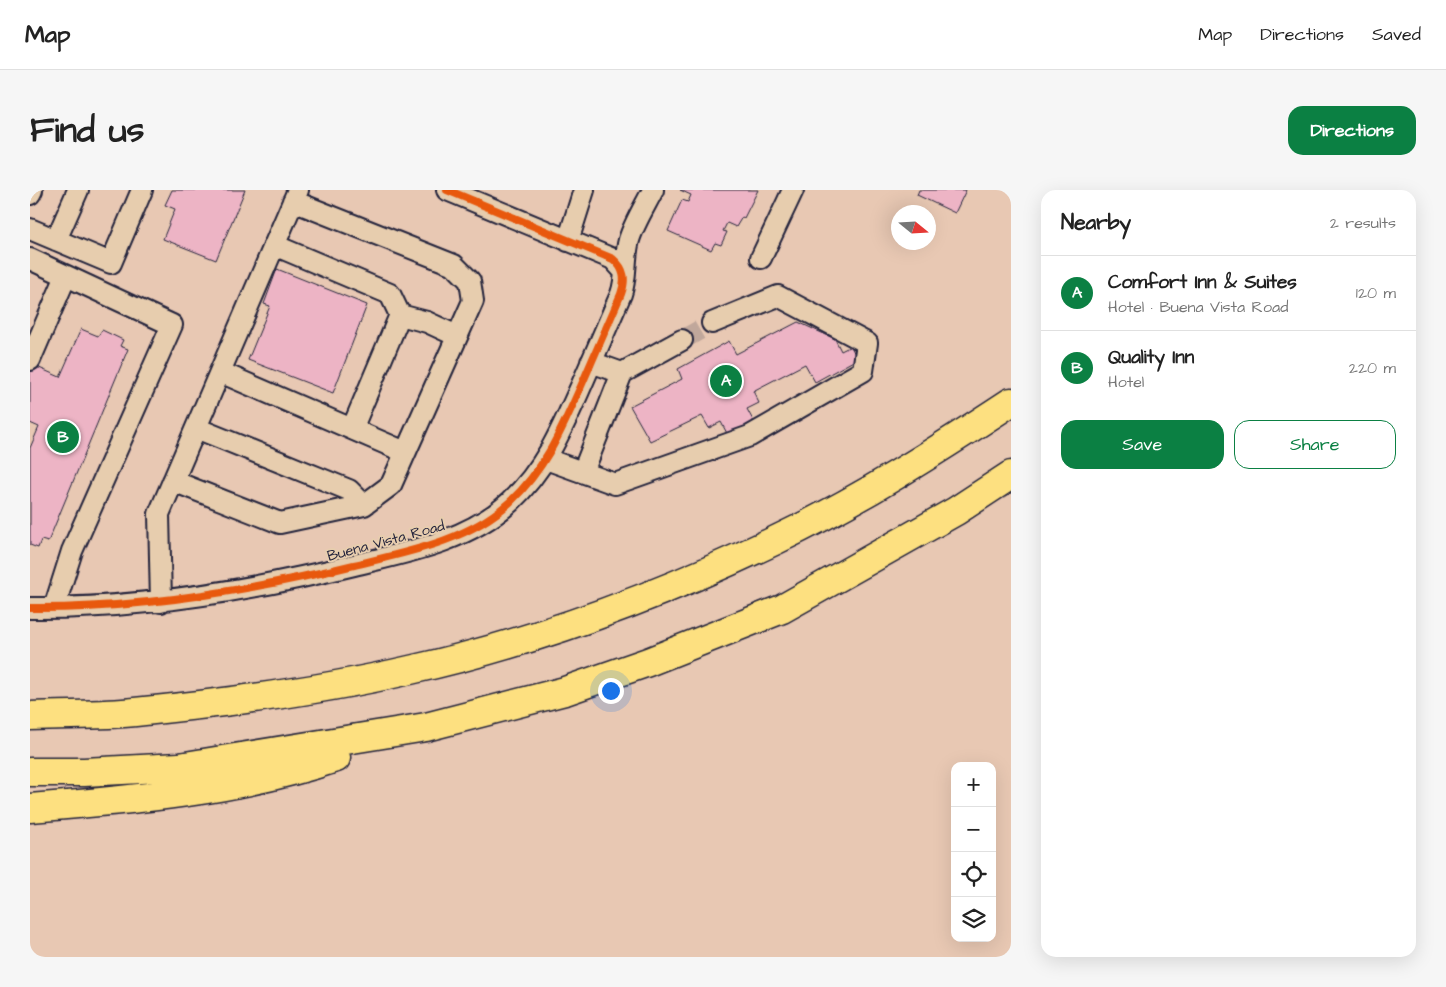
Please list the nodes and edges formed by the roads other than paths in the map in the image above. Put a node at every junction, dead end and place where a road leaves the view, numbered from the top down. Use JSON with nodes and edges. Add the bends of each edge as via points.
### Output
{"nodes":[{"id":1,"x":32,"y":190,"type":"edge"},
{"id":2,"x":78,"y":190,"type":"edge"},
{"id":3,"x":142,"y":190,"type":"edge"},
{"id":4,"x":447,"y":190,"type":"edge"},
{"id":5,"x":584,"y":190,"type":"edge"},
{"id":6,"x":653,"y":190,"type":"edge"},
{"id":7,"x":792,"y":190,"type":"edge"},
{"id":8,"x":30,"y":194,"type":"edge"},
{"id":9,"x":295,"y":195,"type":"edge"},
{"id":10,"x":487,"y":198,"type":"edge"},
{"id":11,"x":30,"y":229,"type":"edge"},
{"id":12,"x":56,"y":240,"type":"junction"},
{"id":13,"x":568,"y":241,"type":"junction"},
{"id":14,"x":274,"y":246,"type":"junction"},
{"id":15,"x":761,"y":258,"type":"dead end"},
{"id":16,"x":30,"y":259,"type":"edge"},
{"id":17,"x":623,"y":270,"type":"junction"},
{"id":18,"x":66,"y":276,"type":"junction"},
{"id":19,"x":400,"y":315,"type":"junction"},
{"id":20,"x":712,"y":323,"type":"tunnel mouth"},
{"id":21,"x":457,"y":336,"type":"junction"},
{"id":22,"x":682,"y":340,"type":"tunnel mouth"},
{"id":23,"x":30,"y":360,"type":"edge"},
{"id":24,"x":591,"y":362,"type":"junction"},
{"id":25,"x":220,"y":372,"type":"junction"},
{"id":26,"x":622,"y":373,"type":"junction"},
{"id":27,"x":1011,"y":402,"type":"edge"},
{"id":28,"x":196,"y":428,"type":"junction"},
{"id":29,"x":352,"y":429,"type":"junction"},
{"id":30,"x":405,"y":452,"type":"junction"},
{"id":31,"x":546,"y":459,"type":"junction"},
{"id":32,"x":583,"y":472,"type":"junction"},
{"id":33,"x":1011,"y":475,"type":"edge"},
{"id":34,"x":173,"y":480,"type":"junction"},
{"id":35,"x":364,"y":505,"type":"junction"},
{"id":36,"x":161,"y":602,"type":"junction"},
{"id":37,"x":30,"y":608,"type":"edge"},
{"id":38,"x":54,"y":608,"type":"junction"},
{"id":39,"x":30,"y":697,"type":"edge"},
{"id":40,"x":132,"y":712,"type":"junction"},
{"id":41,"x":30,"y":716,"type":"edge"},
{"id":42,"x":426,"y":727,"type":"junction"},
{"id":43,"x":30,"y":772,"type":"edge"},
{"id":44,"x":30,"y":808,"type":"edge"}],
"edges":[{"from":1,"to":8,"type":"street"},
{"from":2,"to":12,"type":"street"},
{"from":3,"to":12,"type":"street","via":[[111,263]]},
{"from":4,"to":10,"type":"street"},
{"from":5,"to":13,"type":"street"},
{"from":6,"to":17,"type":"street","name":"Buena Vista Road","via":[[630,238]]},
{"from":7,"to":15,"type":"street"},
{"from":9,"to":14,"type":"street"},
{"from":9,"to":21,"type":"street","via":[[454,264],[470,281],[473,301]]},
{"from":10,"to":13,"type":"street"},
{"from":11,"to":12,"type":"street"},
{"from":13,"to":17,"type":"street","via":[[613,259]]},
{"from":14,"to":19,"type":"street","via":[[390,294]]},
{"from":14,"to":25,"type":"street"},
{"from":16,"to":18,"type":"street"},
{"from":17,"to":24,"type":"street","name":"Buena Vista Road","via":[[621,294]]},
{"from":18,"to":23,"type":"street"},
{"from":18,"to":38,"type":"street","via":[[172,325],[72,552]]},
{"from":19,"to":21,"type":"street","via":[[427,322]]},
{"from":19,"to":29,"type":"street"},
{"from":20,"to":32,"type":"street","via":[[778,296],[866,343],[863,371],[741,439],[615,484]]},
{"from":21,"to":30,"type":"street"},
{"from":22,"to":26,"type":"street"},
{"from":24,"to":26,"type":"street"},
{"from":24,"to":31,"type":"street","name":"Buena Vista Road"},
{"from":25,"to":28,"type":"street"},
{"from":25,"to":29,"type":"street"},
{"from":26,"to":32,"type":"street"},
{"from":27,"to":40,"type":"highway","via":[[922,459],[778,539],[697,577],[601,615],[411,670],[290,694]]},
{"from":28,"to":34,"type":"street"},
{"from":28,"to":35,"type":"street","via":[[349,490]]},
{"from":29,"to":30,"type":"street"},
{"from":30,"to":35,"type":"street","via":[[390,485]]},
{"from":31,"to":32,"type":"street"},
{"from":31,"to":36,"type":"street","name":"Buena Vista Road","via":[[509,503],[480,524],[445,541],[294,580]]},
{"from":33,"to":42,"type":"highway","via":[[956,511],[782,609],[564,691]]},
{"from":34,"to":35,"type":"street","via":[[280,523]]},
{"from":34,"to":36,"type":"street","via":[[159,514]]},
{"from":36,"to":38,"type":"street","name":"Buena Vista Road","via":[[85,609]]},
{"from":37,"to":38,"type":"street","name":"Buena Vista Road"},
{"from":39,"to":40,"type":"highway"},
{"from":40,"to":41,"type":"highway"},
{"from":42,"to":43,"type":"highway","via":[[179,767]]},
{"from":42,"to":44,"type":"highway","via":[[315,765],[215,788]]}]}
